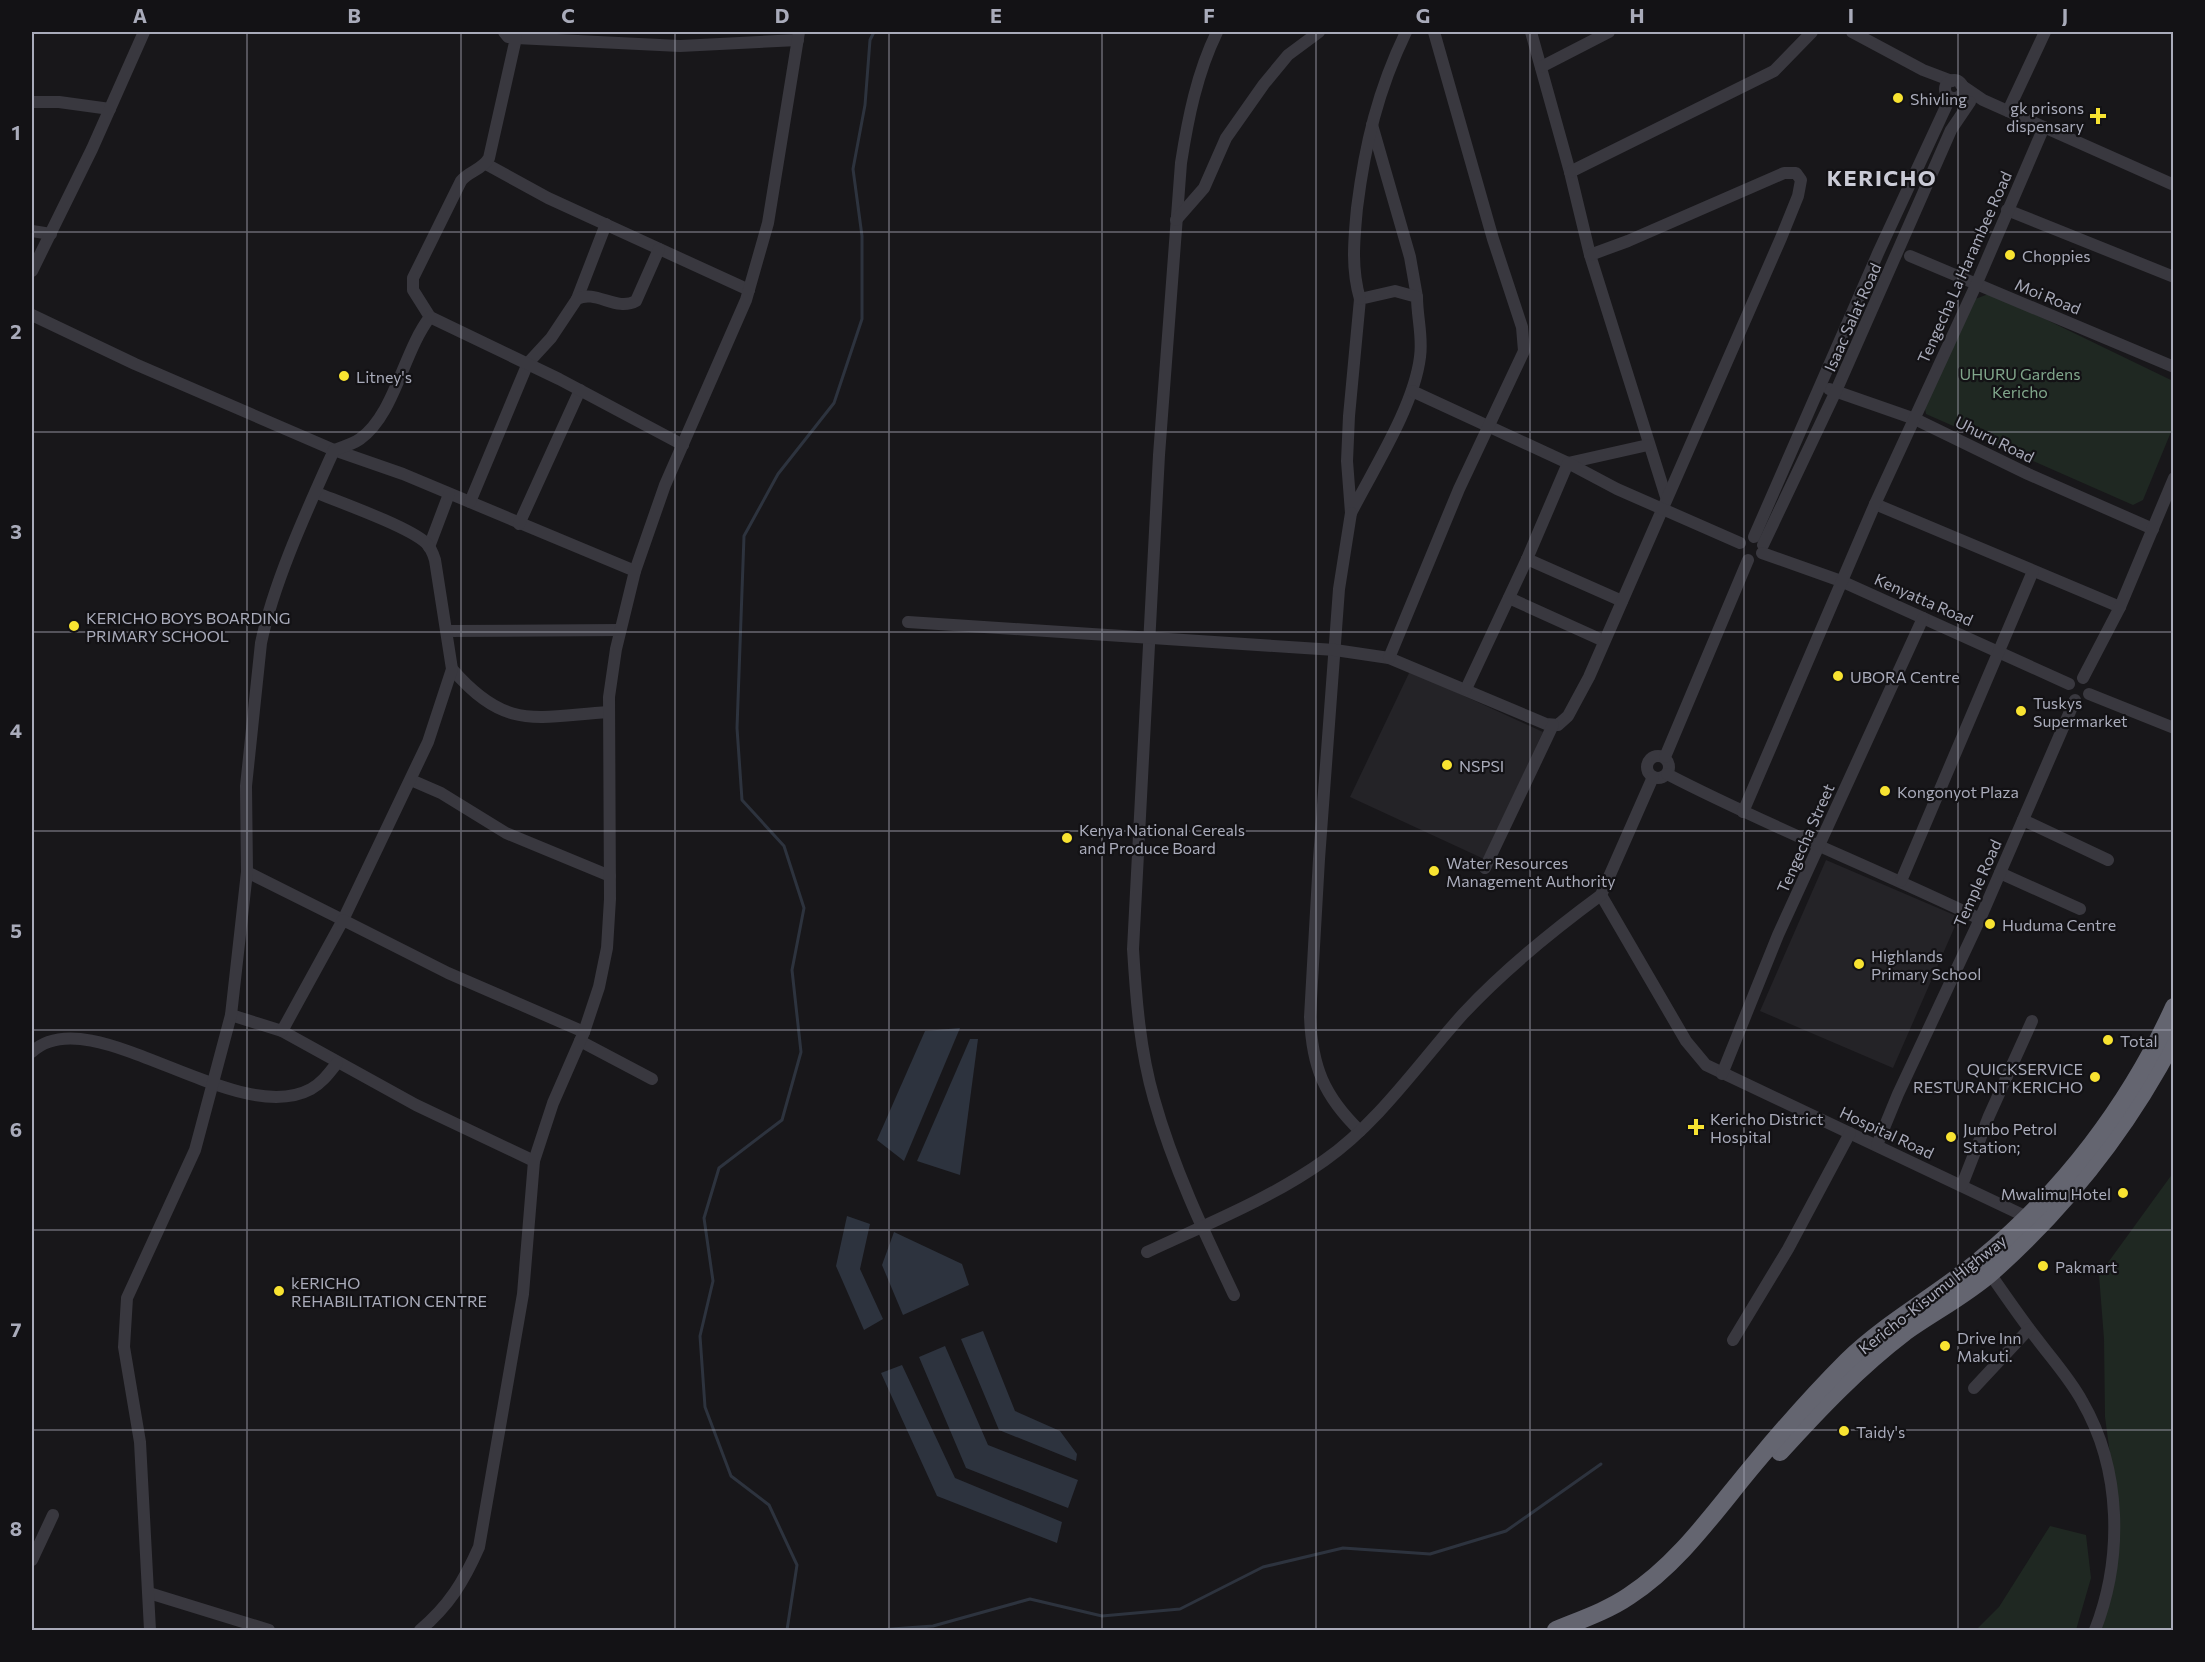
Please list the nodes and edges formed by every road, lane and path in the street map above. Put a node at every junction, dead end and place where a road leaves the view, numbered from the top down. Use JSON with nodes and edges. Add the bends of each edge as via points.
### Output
{"nodes":[{"id":1,"x":144,"y":32,"type":"edge"},
{"id":2,"x":504,"y":32,"type":"edge"},
{"id":3,"x":1217,"y":32,"type":"edge"},
{"id":4,"x":1318,"y":32,"type":"edge"},
{"id":5,"x":1406,"y":32,"type":"edge"},
{"id":6,"x":1434,"y":32,"type":"edge"},
{"id":7,"x":1531,"y":32,"type":"edge"},
{"id":8,"x":1610,"y":32,"type":"edge"},
{"id":9,"x":1812,"y":32,"type":"edge"},
{"id":10,"x":1852,"y":32,"type":"edge"},
{"id":11,"x":2045,"y":32,"type":"edge"},
{"id":12,"x":798,"y":36,"type":"edge"},
{"id":13,"x":594,"y":37,"type":"edge"},
{"id":14,"x":516,"y":38,"type":"junction"},
{"id":15,"x":1541,"y":67,"type":"junction"},
{"id":16,"x":1923,"y":70,"type":"junction"},
{"id":17,"x":1957,"y":83,"type":"junction"},
{"id":18,"x":1951,"y":96,"type":"junction"},
{"id":19,"x":1977,"y":101,"type":"junction"},
{"id":20,"x":32,"y":102,"type":"edge"},
{"id":21,"x":110,"y":109,"type":"junction"},
{"id":22,"x":2008,"y":111,"type":"junction"},
{"id":23,"x":1372,"y":125,"type":"junction"},
{"id":24,"x":2044,"y":127,"type":"junction"},
{"id":25,"x":486,"y":164,"type":"junction"},
{"id":26,"x":1570,"y":172,"type":"junction"},
{"id":27,"x":2174,"y":186,"type":"edge"},
{"id":28,"x":2007,"y":210,"type":"junction"},
{"id":29,"x":1176,"y":220,"type":"junction"},
{"id":30,"x":606,"y":224,"type":"junction"},
{"id":31,"x":32,"y":231,"type":"edge"},
{"id":32,"x":51,"y":234,"type":"junction"},
{"id":33,"x":1886,"y":236,"type":"junction"},
{"id":34,"x":1902,"y":244,"type":"junction"},
{"id":35,"x":659,"y":249,"type":"junction"},
{"id":36,"x":1879,"y":251,"type":"junction"},
{"id":37,"x":1590,"y":255,"type":"junction"},
{"id":38,"x":1910,"y":256,"type":"junction"},
{"id":39,"x":1896,"y":259,"type":"junction"},
{"id":40,"x":32,"y":271,"type":"edge"},
{"id":41,"x":2174,"y":277,"type":"edge"},
{"id":42,"x":1976,"y":285,"type":"junction"},
{"id":43,"x":749,"y":291,"type":"junction"},
{"id":44,"x":1417,"y":297,"type":"junction"},
{"id":45,"x":577,"y":299,"type":"junction"},
{"id":46,"x":1360,"y":299,"type":"junction"},
{"id":47,"x":32,"y":315,"type":"edge"},
{"id":48,"x":430,"y":317,"type":"junction"},
{"id":49,"x":528,"y":363,"type":"junction"},
{"id":50,"x":2174,"y":367,"type":"edge"},
{"id":51,"x":1820,"y":386,"type":"junction"},
{"id":52,"x":580,"y":390,"type":"junction"},
{"id":53,"x":1412,"y":391,"type":"junction"},
{"id":54,"x":1836,"y":391,"type":"junction"},
{"id":55,"x":1915,"y":419,"type":"junction"},
{"id":56,"x":1489,"y":426,"type":"junction"},
{"id":57,"x":683,"y":444,"type":"junction"},
{"id":58,"x":1648,"y":445,"type":"junction"},
{"id":59,"x":334,"y":450,"type":"junction"},
{"id":60,"x":1568,"y":463,"type":"junction"},
{"id":61,"x":2174,"y":478,"type":"edge"},
{"id":62,"x":317,"y":493,"type":"junction"},
{"id":63,"x":449,"y":494,"type":"junction"},
{"id":64,"x":470,"y":502,"type":"junction"},
{"id":65,"x":1663,"y":503,"type":"junction"},
{"id":66,"x":1875,"y":504,"type":"junction"},
{"id":67,"x":1351,"y":513,"type":"junction"},
{"id":68,"x":519,"y":524,"type":"junction"},
{"id":69,"x":2152,"y":529,"type":"junction"},
{"id":70,"x":1740,"y":543,"type":"junction"},
{"id":71,"x":1760,"y":545,"type":"junction"},
{"id":72,"x":429,"y":547,"type":"junction"},
{"id":73,"x":1527,"y":559,"type":"junction"},
{"id":74,"x":1748,"y":560,"type":"junction"},
{"id":75,"x":635,"y":571,"type":"junction"},
{"id":76,"x":2033,"y":571,"type":"junction"},
{"id":77,"x":1841,"y":581,"type":"junction"},
{"id":78,"x":1509,"y":598,"type":"junction"},
{"id":79,"x":1622,"y":601,"type":"junction"},
{"id":80,"x":2120,"y":607,"type":"junction"},
{"id":81,"x":1923,"y":618,"type":"junction"},
{"id":82,"x":908,"y":622,"type":"dead end"},
{"id":83,"x":620,"y":630,"type":"junction"},
{"id":84,"x":447,"y":631,"type":"junction"},
{"id":85,"x":1151,"y":637,"type":"junction"},
{"id":86,"x":1605,"y":641,"type":"junction"},
{"id":87,"x":1335,"y":650,"type":"junction"},
{"id":88,"x":1999,"y":650,"type":"junction"},
{"id":89,"x":1389,"y":658,"type":"junction"},
{"id":90,"x":452,"y":669,"type":"junction"},
{"id":91,"x":2083,"y":678,"type":"junction"},
{"id":92,"x":2069,"y":684,"type":"junction"},
{"id":93,"x":1466,"y":689,"type":"junction"},
{"id":94,"x":2089,"y":694,"type":"junction"},
{"id":95,"x":2075,"y":700,"type":"junction"},
{"id":96,"x":608,"y":712,"type":"junction"},
{"id":97,"x":1553,"y":725,"type":"junction"},
{"id":98,"x":2174,"y":728,"type":"edge"},
{"id":99,"x":1665,"y":757,"type":"junction"},
{"id":100,"x":1668,"y":774,"type":"junction"},
{"id":101,"x":1653,"y":777,"type":"junction"},
{"id":102,"x":411,"y":780,"type":"junction"},
{"id":103,"x":1743,"y":812,"type":"junction"},
{"id":104,"x":2023,"y":820,"type":"junction"},
{"id":105,"x":1820,"y":846,"type":"junction"},
{"id":106,"x":2108,"y":861,"type":"dead end"},
{"id":107,"x":1485,"y":868,"type":"dead end"},
{"id":108,"x":247,"y":872,"type":"junction"},
{"id":109,"x":2000,"y":873,"type":"junction"},
{"id":110,"x":610,"y":876,"type":"junction"},
{"id":111,"x":1901,"y":881,"type":"junction"},
{"id":112,"x":1601,"y":895,"type":"junction"},
{"id":113,"x":2079,"y":909,"type":"dead end"},
{"id":114,"x":1980,"y":919,"type":"junction"},
{"id":115,"x":343,"y":920,"type":"junction"},
{"id":116,"x":2174,"y":1007,"type":"edge"},
{"id":117,"x":231,"y":1015,"type":"junction"},
{"id":118,"x":2032,"y":1021,"type":"dead end"},
{"id":119,"x":282,"y":1031,"type":"junction"},
{"id":120,"x":582,"y":1036,"type":"junction"},
{"id":121,"x":2174,"y":1040,"type":"edge"},
{"id":122,"x":32,"y":1052,"type":"edge"},
{"id":123,"x":337,"y":1063,"type":"junction"},
{"id":124,"x":1722,"y":1074,"type":"junction"},
{"id":125,"x":652,"y":1079,"type":"dead end"},
{"id":126,"x":211,"y":1083,"type":"junction"},
{"id":127,"x":1360,"y":1131,"type":"junction"},
{"id":128,"x":1850,"y":1132,"type":"junction"},
{"id":129,"x":1877,"y":1145,"type":"junction"},
{"id":130,"x":534,"y":1161,"type":"junction"},
{"id":131,"x":1962,"y":1185,"type":"junction"},
{"id":132,"x":2034,"y":1221,"type":"junction"},
{"id":133,"x":1202,"y":1227,"type":"junction"},
{"id":134,"x":1147,"y":1252,"type":"dead end"},
{"id":135,"x":1985,"y":1267,"type":"junction"},
{"id":136,"x":1234,"y":1295,"type":"dead end"},
{"id":137,"x":2029,"y":1329,"type":"junction"},
{"id":138,"x":1733,"y":1340,"type":"dead end"},
{"id":139,"x":1974,"y":1388,"type":"dead end"},
{"id":140,"x":53,"y":1515,"type":"dead end"},
{"id":141,"x":32,"y":1560,"type":"edge"},
{"id":142,"x":149,"y":1593,"type":"junction"},
{"id":143,"x":150,"y":1630,"type":"edge"},
{"id":144,"x":269,"y":1630,"type":"edge"},
{"id":145,"x":420,"y":1630,"type":"edge"},
{"id":146,"x":1556,"y":1630,"type":"edge"},
{"id":147,"x":2095,"y":1630,"type":"edge"}],
"edges":[{"from":1,"to":21,"type":"street"},
{"from":2,"to":14,"type":"street"},
{"from":3,"to":29,"type":"street","via":[[1204,63],[1186,130]]},
{"from":4,"to":29,"type":"street","via":[[1288,55],[1264,84],[1230,130],[1204,188]]},
{"from":5,"to":23,"type":"street","via":[[1382,87]]},
{"from":6,"to":56,"type":"street","via":[[1524,340],[1524,351]]},
{"from":7,"to":15,"type":"street"},
{"from":8,"to":15,"type":"street"},
{"from":9,"to":26,"type":"street","via":[[1774,71]]},
{"from":10,"to":16,"type":"street"},
{"from":11,"to":22,"type":"street"},
{"from":12,"to":13,"type":"street","via":[[680,46]]},
{"from":12,"to":43,"type":"street","via":[[768,224]]},
{"from":13,"to":14,"type":"street"},
{"from":14,"to":25,"type":"street","via":[[512,68]]},
{"from":15,"to":26,"type":"street"},
{"from":16,"to":17,"type":"street"},
{"from":16,"to":18,"type":"street"},
{"from":17,"to":18,"type":"street","via":[[1946,86]]},
{"from":17,"to":19,"type":"street"},
{"from":18,"to":19,"type":"street"},
{"from":18,"to":33,"type":"street"},
{"from":19,"to":22,"type":"street"},
{"from":19,"to":34,"type":"street","name":"Isaac Salat Road","via":[[1951,130]]},
{"from":20,"to":21,"type":"street"},
{"from":21,"to":32,"type":"street"},
{"from":22,"to":24,"type":"street"},
{"from":23,"to":44,"type":"street","via":[[1410,257]]},
{"from":23,"to":46,"type":"street","via":[[1362,162],[1353,249]]},
{"from":24,"to":27,"type":"street"},
{"from":24,"to":28,"type":"street","name":"Tengecha La Harambee Road"},
{"from":25,"to":30,"type":"street"},
{"from":25,"to":48,"type":"street","via":[[461,182],[413,278],[413,290]]},
{"from":26,"to":37,"type":"street"},
{"from":28,"to":41,"type":"street"},
{"from":28,"to":42,"type":"street","name":"Tengecha La Harambee Road"},
{"from":29,"to":85,"type":"street"},
{"from":30,"to":35,"type":"street"},
{"from":30,"to":45,"type":"street"},
{"from":31,"to":32,"type":"street"},
{"from":32,"to":40,"type":"street"},
{"from":33,"to":34,"type":"street"},
{"from":33,"to":36,"type":"street"},
{"from":34,"to":38,"type":"street"},
{"from":34,"to":39,"type":"street","name":"Isaac Salat Road"},
{"from":35,"to":43,"type":"street"},
{"from":35,"to":45,"type":"street","via":[[633,303],[619,304],[585,296]]},
{"from":36,"to":39,"type":"street"},
{"from":36,"to":51,"type":"street"},
{"from":37,"to":58,"type":"street"},
{"from":37,"to":65,"type":"street","via":[[1784,173],[1796,173],[1801,180],[1781,238]]},
{"from":38,"to":39,"type":"street"},
{"from":38,"to":42,"type":"street","name":"Moi Road"},
{"from":39,"to":54,"type":"street","name":"Isaac Salat Road"},
{"from":42,"to":50,"type":"street","name":"Moi Road"},
{"from":42,"to":55,"type":"street","name":"Tengecha La Harambee Road"},
{"from":43,"to":57,"type":"street"},
{"from":44,"to":46,"type":"street","via":[[1395,291]]},
{"from":44,"to":53,"type":"street","via":[[1421,343]]},
{"from":45,"to":49,"type":"street","via":[[551,338]]},
{"from":46,"to":67,"type":"street","via":[[1347,461]]},
{"from":47,"to":59,"type":"street"},
{"from":48,"to":49,"type":"street"},
{"from":48,"to":59,"type":"street","via":[[406,356],[373,427],[360,439]]},
{"from":49,"to":52,"type":"street"},
{"from":49,"to":64,"type":"street"},
{"from":51,"to":54,"type":"street","name":"Uhuru Road"},
{"from":51,"to":71,"type":"street"},
{"from":52,"to":57,"type":"street"},
{"from":52,"to":68,"type":"street"},
{"from":53,"to":56,"type":"street"},
{"from":53,"to":67,"type":"street"},
{"from":54,"to":55,"type":"street","name":"Uhuru Road"},
{"from":54,"to":71,"type":"street","name":"Isaac Salat Road"},
{"from":55,"to":66,"type":"street","name":"Tengecha La Harambee Road"},
{"from":55,"to":69,"type":"street","name":"Uhuru Road"},
{"from":56,"to":60,"type":"street"},
{"from":56,"to":89,"type":"street","via":[[1454,499]]},
{"from":57,"to":75,"type":"street"},
{"from":58,"to":60,"type":"street"},
{"from":58,"to":65,"type":"street"},
{"from":59,"to":62,"type":"street"},
{"from":59,"to":63,"type":"street"},
{"from":60,"to":65,"type":"street"},
{"from":60,"to":73,"type":"street"},
{"from":61,"to":69,"type":"street"},
{"from":62,"to":72,"type":"street","via":[[394,526]]},
{"from":62,"to":108,"type":"street","via":[[281,580],[261,643],[246,786]]},
{"from":63,"to":64,"type":"street"},
{"from":63,"to":72,"type":"street"},
{"from":64,"to":68,"type":"street"},
{"from":65,"to":70,"type":"street"},
{"from":65,"to":79,"type":"street"},
{"from":66,"to":76,"type":"street"},
{"from":66,"to":77,"type":"street","name":"Tengecha La Harambee Road"},
{"from":67,"to":87,"type":"street","via":[[1342,560]]},
{"from":68,"to":75,"type":"street"},
{"from":69,"to":80,"type":"street"},
{"from":70,"to":71,"type":"street","via":[[1746,537]]},
{"from":70,"to":74,"type":"street","via":[[1741,555]]},
{"from":71,"to":74,"type":"street","via":[[1756,559]]},
{"from":71,"to":77,"type":"street","name":"Kenyatta Road"},
{"from":72,"to":84,"type":"street","via":[[435,560]]},
{"from":73,"to":78,"type":"street"},
{"from":73,"to":79,"type":"street"},
{"from":74,"to":99,"type":"street"},
{"from":75,"to":83,"type":"street"},
{"from":76,"to":80,"type":"street"},
{"from":76,"to":88,"type":"street"},
{"from":77,"to":81,"type":"street","name":"Kenyatta Road"},
{"from":77,"to":103,"type":"street","name":"Tengecha La Harambee Road"},
{"from":78,"to":86,"type":"street"},
{"from":78,"to":93,"type":"street"},
{"from":79,"to":86,"type":"street"},
{"from":80,"to":91,"type":"street"},
{"from":81,"to":88,"type":"street","name":"Kenyatta Road"},
{"from":81,"to":105,"type":"street","name":"Tengecha Street"},
{"from":82,"to":85,"type":"street"},
{"from":83,"to":84,"type":"street"},
{"from":83,"to":96,"type":"street"},
{"from":84,"to":90,"type":"street"},
{"from":85,"to":87,"type":"street"},
{"from":85,"to":133,"type":"street","via":[[1132,949],[1153,1098]]},
{"from":86,"to":97,"type":"street","via":[[1568,716]]},
{"from":87,"to":89,"type":"street"},
{"from":87,"to":127,"type":"street","via":[[1318,859],[1311,1038],[1320,1077],[1330,1096]]},
{"from":88,"to":92,"type":"street","name":"Kenyatta Road"},
{"from":88,"to":111,"type":"street"},
{"from":89,"to":93,"type":"street"},
{"from":90,"to":96,"type":"street","via":[[480,697],[510,714],[532,717]]},
{"from":90,"to":102,"type":"street"},
{"from":91,"to":92,"type":"street","via":[[2075,678]]},
{"from":91,"to":94,"type":"street","via":[[2089,684]]},
{"from":92,"to":95,"type":"street","via":[[2069,694]]},
{"from":93,"to":97,"type":"street"},
{"from":94,"to":95,"type":"street","via":[[2084,700]]},
{"from":94,"to":98,"type":"street"},
{"from":95,"to":104,"type":"street","name":"Temple Road"},
{"from":96,"to":110,"type":"street"},
{"from":97,"to":107,"type":"street"},
{"from":99,"to":100,"type":"street"},
{"from":99,"to":101,"type":"street","via":[[1649,760],[1648,771]]},
{"from":100,"to":101,"type":"street"},
{"from":100,"to":103,"type":"street"},
{"from":101,"to":112,"type":"street"},
{"from":102,"to":110,"type":"street","via":[[441,793],[506,833]]},
{"from":102,"to":115,"type":"street"},
{"from":103,"to":105,"type":"street"},
{"from":104,"to":106,"type":"street"},
{"from":104,"to":109,"type":"street","name":"Temple Road"},
{"from":105,"to":111,"type":"street"},
{"from":105,"to":124,"type":"street","name":"Tengecha Street","via":[[1778,935]]},
{"from":108,"to":115,"type":"street"},
{"from":108,"to":117,"type":"street"},
{"from":109,"to":113,"type":"street"},
{"from":109,"to":114,"type":"street","name":"Temple Road"},
{"from":110,"to":120,"type":"street","via":[[607,948]]},
{"from":111,"to":114,"type":"street"},
{"from":112,"to":124,"type":"street","name":"Hospital Road","via":[[1686,1041],[1706,1065]]},
{"from":112,"to":127,"type":"street","via":[[1551,931],[1494,982]]},
{"from":114,"to":129,"type":"street","name":"Temple Road"},
{"from":115,"to":119,"type":"street"},
{"from":115,"to":120,"type":"street"},
{"from":116,"to":132,"type":"highway","name":"Kericho-Kisumu Highway","via":[[2161,1036],[2109,1121]]},
{"from":117,"to":119,"type":"street"},
{"from":117,"to":126,"type":"street"},
{"from":118,"to":131,"type":"street"},
{"from":119,"to":123,"type":"street"},
{"from":120,"to":125,"type":"street"},
{"from":120,"to":130,"type":"street","via":[[553,1103]]},
{"from":121,"to":132,"type":"highway","name":"Kericho-Kisumu Highway","via":[[2149,1088],[2121,1129]]},
{"from":122,"to":126,"type":"street","via":[[51,1039],[73,1038],[171,1066]]},
{"from":123,"to":126,"type":"street","via":[[323,1080],[298,1094],[249,1095]]},
{"from":123,"to":130,"type":"street"},
{"from":124,"to":128,"type":"street","name":"Hospital Road"},
{"from":126,"to":142,"type":"street","via":[[195,1150],[127,1298],[124,1347],[140,1442]]},
{"from":127,"to":133,"type":"street","via":[[1326,1160],[1292,1181]]},
{"from":128,"to":129,"type":"street","name":"Hospital Road"},
{"from":128,"to":138,"type":"street","via":[[1788,1249]]},
{"from":129,"to":131,"type":"street","name":"Hospital Road"},
{"from":130,"to":145,"type":"street","via":[[523,1294],[479,1547],[453,1599]]},
{"from":131,"to":132,"type":"street","name":"Hospital Road"},
{"from":132,"to":135,"type":"highway","name":"Kericho-Kisumu Highway"},
{"from":133,"to":134,"type":"street"},
{"from":133,"to":136,"type":"street"},
{"from":135,"to":137,"type":"street"},
{"from":135,"to":146,"type":"highway","name":"Kericho-Kisumu Highway","via":[[1852,1357],[1813,1395],[1739,1485],[1650,1581],[1628,1597]]},
{"from":137,"to":139,"type":"street"},
{"from":137,"to":147,"type":"street","via":[[2082,1401],[2112,1484],[2109,1579]]},
{"from":140,"to":141,"type":"street"},
{"from":142,"to":143,"type":"street"},
{"from":142,"to":144,"type":"street"}]}
